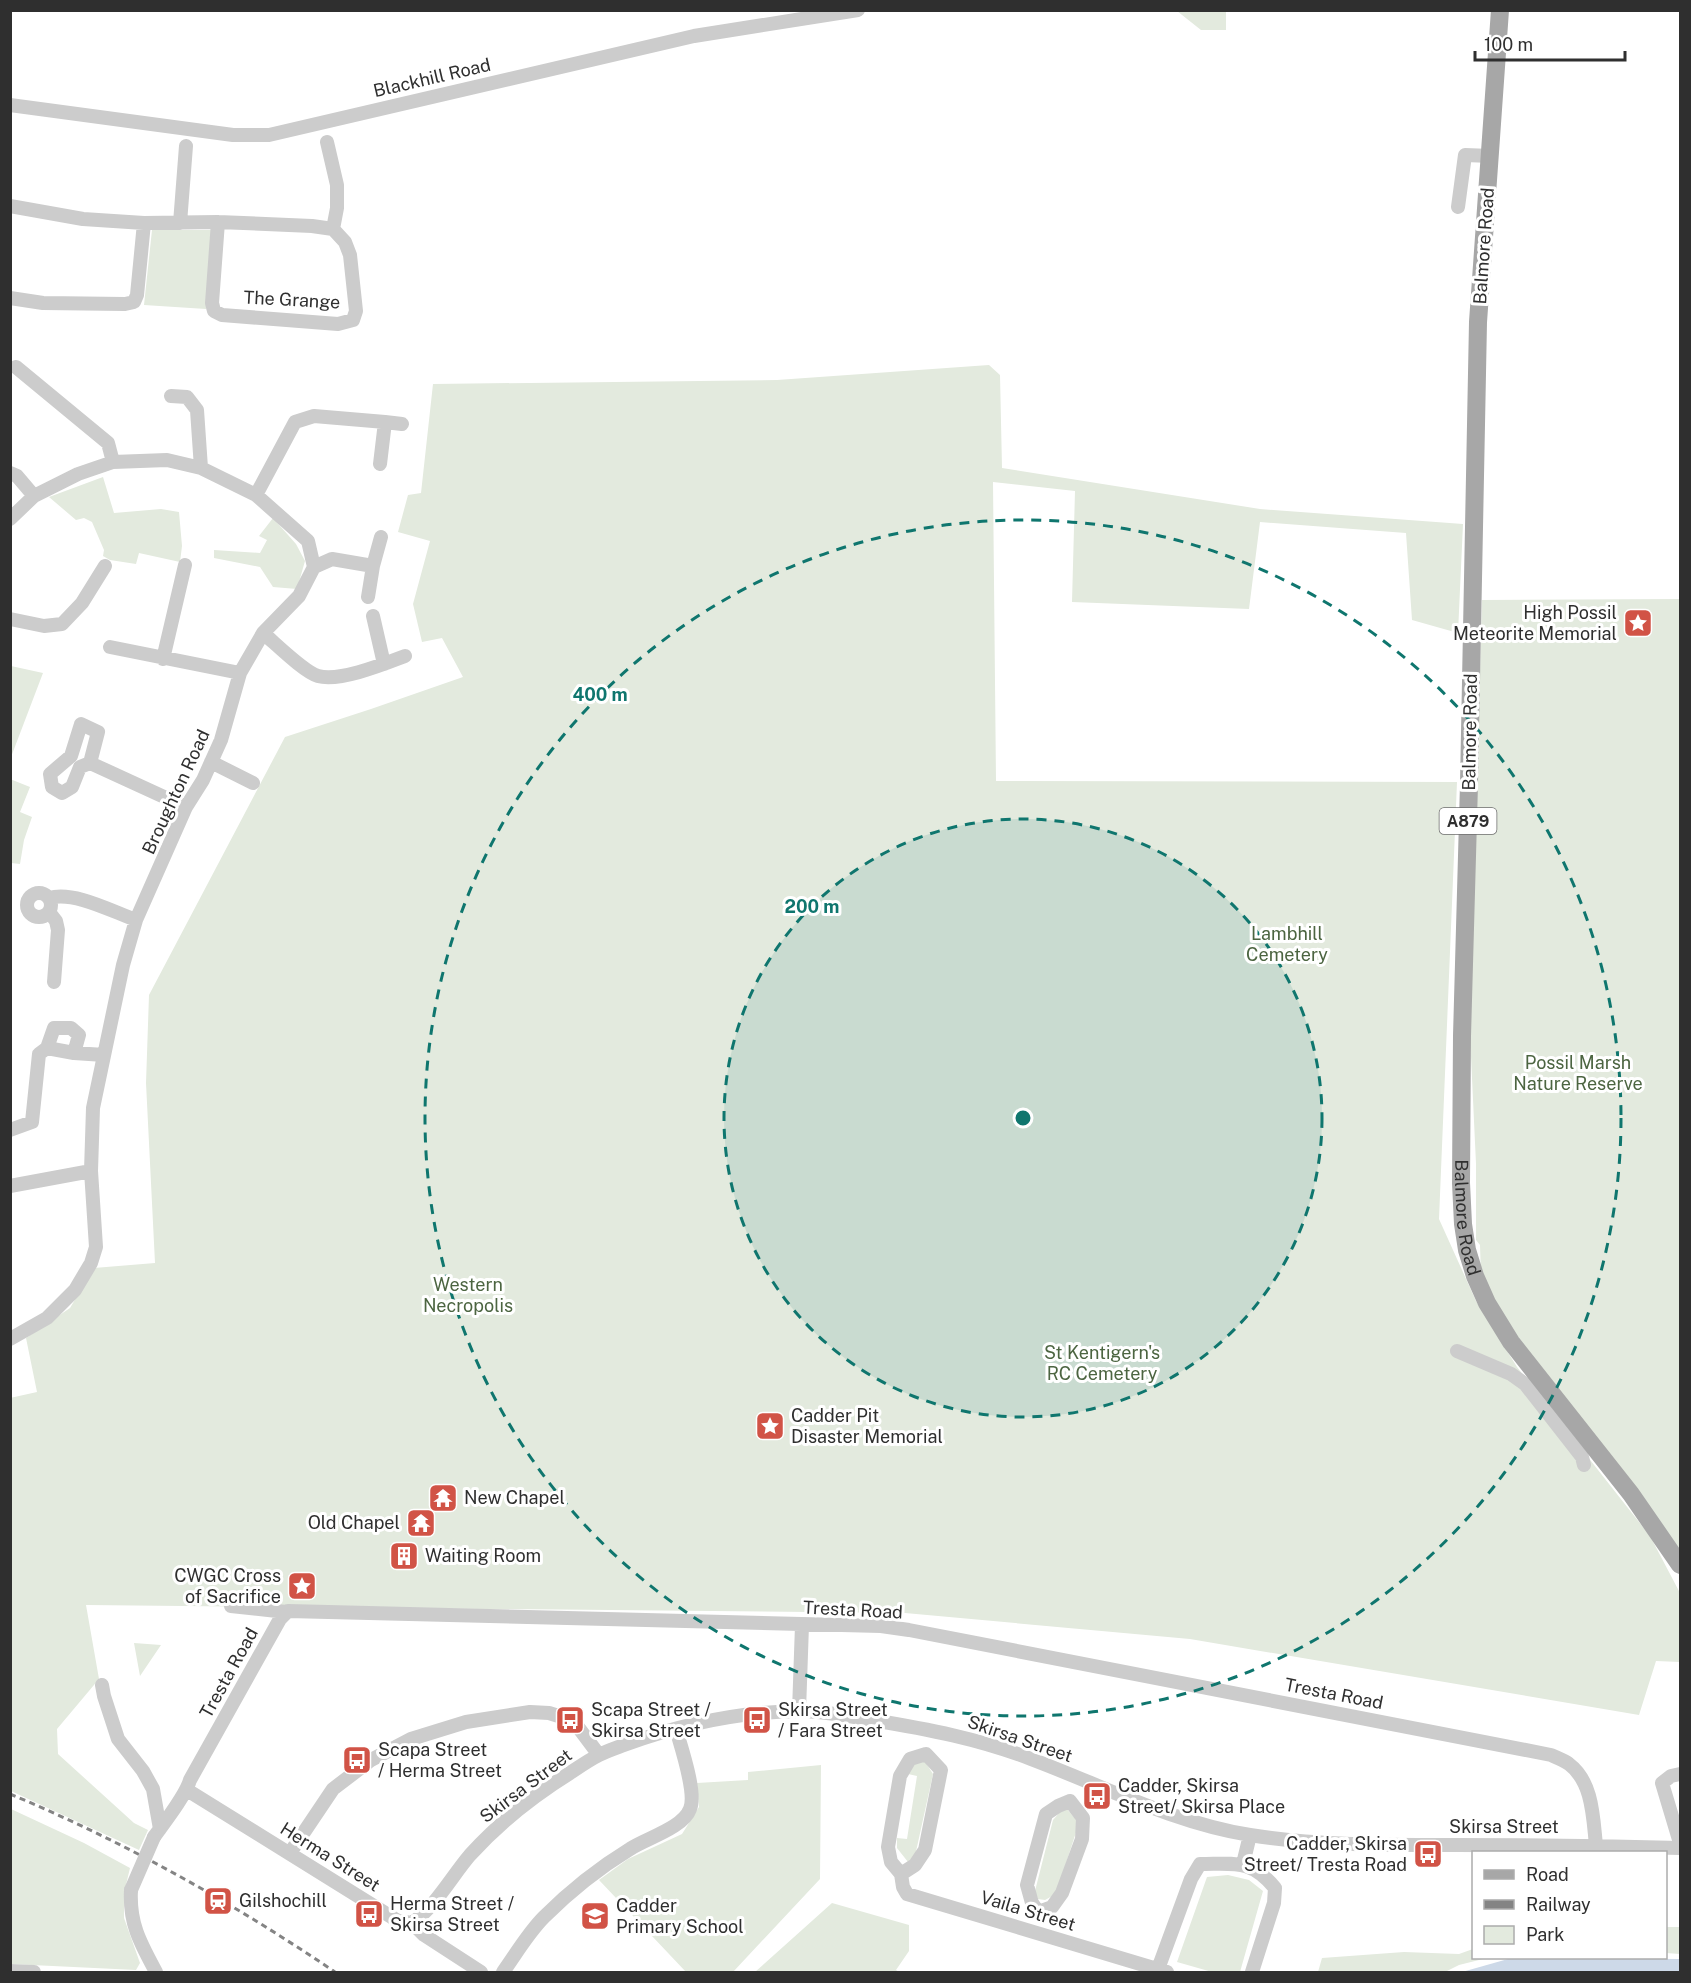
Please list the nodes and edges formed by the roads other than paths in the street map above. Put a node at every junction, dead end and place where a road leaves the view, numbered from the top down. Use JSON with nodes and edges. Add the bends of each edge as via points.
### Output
{"nodes":[{"id":1,"x":858,"y":10,"type":"edge"},
{"id":2,"x":1500,"y":10,"type":"edge"},
{"id":3,"x":10,"y":105,"type":"edge"},
{"id":4,"x":327,"y":142,"type":"dead end"},
{"id":5,"x":186,"y":146,"type":"dead end"},
{"id":6,"x":1491,"y":156,"type":"junction"},
{"id":7,"x":10,"y":206,"type":"edge"},
{"id":8,"x":1458,"y":207,"type":"dead end"},
{"id":9,"x":218,"y":222,"type":"junction"},
{"id":10,"x":144,"y":223,"type":"junction"},
{"id":11,"x":180,"y":223,"type":"junction"},
{"id":12,"x":333,"y":229,"type":"junction"},
{"id":13,"x":10,"y":298,"type":"edge"},
{"id":14,"x":16,"y":367,"type":"dead end"},
{"id":15,"x":171,"y":396,"type":"dead end"},
{"id":16,"x":385,"y":422,"type":"junction"},
{"id":17,"x":402,"y":424,"type":"dead end"},
{"id":18,"x":112,"y":462,"type":"junction"},
{"id":19,"x":380,"y":464,"type":"dead end"},
{"id":20,"x":201,"y":468,"type":"junction"},
{"id":21,"x":10,"y":472,"type":"edge"},
{"id":22,"x":256,"y":495,"type":"junction"},
{"id":23,"x":34,"y":496,"type":"junction"},
{"id":24,"x":10,"y":519,"type":"edge"},
{"id":25,"x":381,"y":537,"type":"dead end"},
{"id":26,"x":184,"y":565,"type":"dead end"},
{"id":27,"x":105,"y":566,"type":"dead end"},
{"id":28,"x":373,"y":566,"type":"junction"},
{"id":29,"x":314,"y":567,"type":"junction"},
{"id":30,"x":368,"y":597,"type":"dead end"},
{"id":31,"x":373,"y":616,"type":"dead end"},
{"id":32,"x":10,"y":619,"type":"edge"},
{"id":33,"x":263,"y":633,"type":"junction"},
{"id":34,"x":110,"y":647,"type":"dead end"},
{"id":35,"x":405,"y":656,"type":"dead end"},
{"id":36,"x":163,"y":659,"type":"junction"},
{"id":37,"x":384,"y":664,"type":"junction"},
{"id":38,"x":240,"y":673,"type":"junction"},
{"id":39,"x":211,"y":762,"type":"junction"},
{"id":40,"x":90,"y":763,"type":"junction"},
{"id":41,"x":254,"y":783,"type":"dead end"},
{"id":42,"x":186,"y":807,"type":"junction"},
{"id":43,"x":136,"y":920,"type":"junction"},
{"id":44,"x":54,"y":982,"type":"dead end"},
{"id":45,"x":47,"y":1048,"type":"junction"},
{"id":46,"x":74,"y":1053,"type":"junction"},
{"id":47,"x":104,"y":1055,"type":"junction"},
{"id":48,"x":10,"y":1130,"type":"edge"},
{"id":49,"x":91,"y":1171,"type":"junction"},
{"id":50,"x":10,"y":1186,"type":"edge"},
{"id":51,"x":10,"y":1339,"type":"edge"},
{"id":52,"x":1457,"y":1351,"type":"dead end"},
{"id":53,"x":1584,"y":1465,"type":"dead end"},
{"id":54,"x":1680,"y":1565,"type":"edge"},
{"id":55,"x":231,"y":1606,"type":"dead end"},
{"id":56,"x":286,"y":1612,"type":"junction"},
{"id":57,"x":802,"y":1625,"type":"junction"},
{"id":58,"x":102,"y":1685,"type":"dead end"},
{"id":59,"x":799,"y":1711,"type":"junction"},
{"id":60,"x":676,"y":1729,"type":"junction"},
{"id":61,"x":931,"y":1729,"type":"junction"},
{"id":62,"x":926,"y":1754,"type":"junction"},
{"id":63,"x":599,"y":1755,"type":"junction"},
{"id":64,"x":1680,"y":1774,"type":"edge"},
{"id":65,"x":1077,"y":1778,"type":"junction"},
{"id":66,"x":187,"y":1791,"type":"junction"},
{"id":67,"x":1070,"y":1802,"type":"junction"},
{"id":68,"x":157,"y":1833,"type":"junction"},
{"id":69,"x":1250,"y":1835,"type":"junction"},
{"id":70,"x":1680,"y":1843,"type":"edge"},
{"id":71,"x":1596,"y":1845,"type":"junction"},
{"id":72,"x":1680,"y":1848,"type":"edge"},
{"id":73,"x":290,"y":1853,"type":"junction"},
{"id":74,"x":1243,"y":1864,"type":"junction"},
{"id":75,"x":901,"y":1874,"type":"junction"},
{"id":76,"x":1038,"y":1911,"type":"junction"},
{"id":77,"x":412,"y":1923,"type":"junction"},
{"id":78,"x":1033,"y":1931,"type":"junction"},
{"id":79,"x":10,"y":1971,"type":"edge"},
{"id":80,"x":1163,"y":1971,"type":"edge"},
{"id":81,"x":34,"y":1972,"type":"edge"},
{"id":82,"x":156,"y":1972,"type":"edge"},
{"id":83,"x":481,"y":1972,"type":"edge"},
{"id":84,"x":503,"y":1972,"type":"edge"},
{"id":85,"x":1252,"y":1972,"type":"edge"}],
"edges":[{"from":1,"to":3,"type":"street","name":"Blackhill Road","via":[[694,36],[268,135],[233,135]]},
{"from":2,"to":6,"type":"main road","name":"Balmore Road","number":"A879"},
{"from":4,"to":12,"type":"street","via":[[337,185]]},
{"from":5,"to":11,"type":"street"},
{"from":6,"to":8,"type":"street","via":[[1465,156]]},
{"from":6,"to":54,"type":"main road","name":"Balmore Road","number":"A879","via":[[1478,322],[1462,1036],[1463,1224],[1475,1276],[1511,1342],[1631,1494]]},
{"from":7,"to":10,"type":"street","via":[[83,219]]},
{"from":9,"to":11,"type":"street"},
{"from":9,"to":12,"type":"street"},
{"from":9,"to":12,"type":"street","name":"The Grange","via":[[214,311],[222,315],[338,324],[353,320],[356,311],[350,255]]},
{"from":10,"to":11,"type":"street"},
{"from":10,"to":13,"type":"street","via":[[134,302],[43,303]]},
{"from":14,"to":18,"type":"street","via":[[108,443]]},
{"from":15,"to":20,"type":"street","via":[[187,397],[196,410]]},
{"from":16,"to":17,"type":"street"},
{"from":16,"to":19,"type":"street"},
{"from":16,"to":22,"type":"street","via":[[314,416],[295,422]]},
{"from":18,"to":20,"type":"street","via":[[167,460]]},
{"from":18,"to":23,"type":"street"},
{"from":20,"to":22,"type":"street"},
{"from":21,"to":23,"type":"street"},
{"from":22,"to":29,"type":"street","via":[[308,541]]},
{"from":23,"to":24,"type":"street"},
{"from":25,"to":28,"type":"street"},
{"from":26,"to":36,"type":"street"},
{"from":27,"to":32,"type":"street","via":[[82,603],[62,624],[44,626]]},
{"from":28,"to":29,"type":"street","via":[[332,559]]},
{"from":28,"to":30,"type":"street"},
{"from":29,"to":33,"type":"street","name":"Broughton Road","via":[[299,596]]},
{"from":31,"to":37,"type":"street"},
{"from":33,"to":37,"type":"street","via":[[318,676],[347,675]]},
{"from":33,"to":38,"type":"street","name":"Broughton Road"},
{"from":34,"to":36,"type":"street"},
{"from":35,"to":37,"type":"street"},
{"from":36,"to":38,"type":"street"},
{"from":38,"to":39,"type":"street","name":"Broughton Road","via":[[222,740]]},
{"from":39,"to":41,"type":"street"},
{"from":39,"to":42,"type":"street","name":"Broughton Road"},
{"from":40,"to":40,"type":"street","via":[[80,767],[72,787],[62,793],[52,787],[50,774],[70,756],[81,724],[98,732]]},
{"from":40,"to":42,"type":"street"},
{"from":42,"to":43,"type":"street","name":"Broughton Road"},
{"from":43,"to":44,"type":"street","via":[[72,896],[58,895],[49,905],[58,930]]},
{"from":43,"to":47,"type":"street","name":"Broughton Road"},
{"from":45,"to":46,"type":"street"},
{"from":45,"to":46,"type":"street","via":[[54,1028],[71,1028],[79,1035]]},
{"from":45,"to":48,"type":"street","via":[[39,1054],[32,1122]]},
{"from":46,"to":47,"type":"street"},
{"from":47,"to":49,"type":"street","name":"Broughton Road","via":[[93,1108]]},
{"from":49,"to":50,"type":"street"},
{"from":49,"to":51,"type":"street","name":"Broughton Road","via":[[96,1247],[91,1263],[75,1290],[47,1318]]},
{"from":52,"to":53,"type":"street","via":[[1526,1384],[1582,1457]]},
{"from":55,"to":56,"type":"street"},
{"from":56,"to":57,"type":"street","name":"Tresta Road"},
{"from":56,"to":66,"type":"street","name":"Tresta Road","via":[[190,1779]]},
{"from":57,"to":59,"type":"street"},
{"from":57,"to":71,"type":"street","name":"Tresta Road","via":[[909,1630],[1551,1755],[1569,1764],[1581,1778],[1592,1804]]},
{"from":58,"to":68,"type":"street","via":[[118,1739],[153,1790]]},
{"from":59,"to":60,"type":"street","name":"Skirsa Street","via":[[744,1715]]},
{"from":59,"to":61,"type":"street","name":"Skirsa Street"},
{"from":60,"to":63,"type":"street","name":"Skirsa Street"},
{"from":60,"to":84,"type":"street","via":[[690,1780],[689,1812],[683,1820],[632,1847],[586,1879],[543,1918]]},
{"from":61,"to":62,"type":"street"},
{"from":61,"to":65,"type":"street","name":"Skirsa Street","via":[[990,1744]]},
{"from":62,"to":75,"type":"street","via":[[941,1770],[925,1850],[915,1865]]},
{"from":62,"to":75,"type":"street","name":"Vaila Street","via":[[910,1759],[900,1776],[888,1847],[891,1862]]},
{"from":63,"to":73,"type":"street","via":[[578,1727],[549,1713],[530,1712],[466,1722],[411,1738],[333,1789]]},
{"from":63,"to":77,"type":"street","name":"Skirsa Street","via":[[494,1829]]},
{"from":64,"to":70,"type":"street","via":[[1662,1783]]},
{"from":65,"to":67,"type":"street"},
{"from":65,"to":69,"type":"street","name":"Skirsa Street","via":[[1153,1809]]},
{"from":66,"to":68,"type":"street","name":"Tresta Road"},
{"from":66,"to":73,"type":"street","name":"Herma Street"},
{"from":67,"to":76,"type":"street","via":[[1046,1814],[1027,1885]]},
{"from":67,"to":76,"type":"street","via":[[1083,1818],[1082,1839],[1062,1893],[1052,1907]]},
{"from":68,"to":82,"type":"street","name":"Tresta Road","bridge":true,"via":[[131,1890],[130,1905],[136,1934]]},
{"from":69,"to":71,"type":"street","name":"Skirsa Street","via":[[1375,1845]]},
{"from":69,"to":74,"type":"street"},
{"from":71,"to":72,"type":"street","name":"Skirsa Street"},
{"from":73,"to":77,"type":"street","name":"Herma Street","via":[[398,1921]]},
{"from":74,"to":80,"type":"street","via":[[1200,1864],[1191,1879]]},
{"from":74,"to":85,"type":"street","via":[[1264,1874],[1275,1888]]},
{"from":75,"to":78,"type":"street","name":"Vaila Street","via":[[907,1894]]},
{"from":76,"to":78,"type":"street"},
{"from":77,"to":83,"type":"street","name":"Herma Street"},
{"from":78,"to":80,"type":"street","name":"Vaila Street"},
{"from":79,"to":81,"type":"street"}]}
